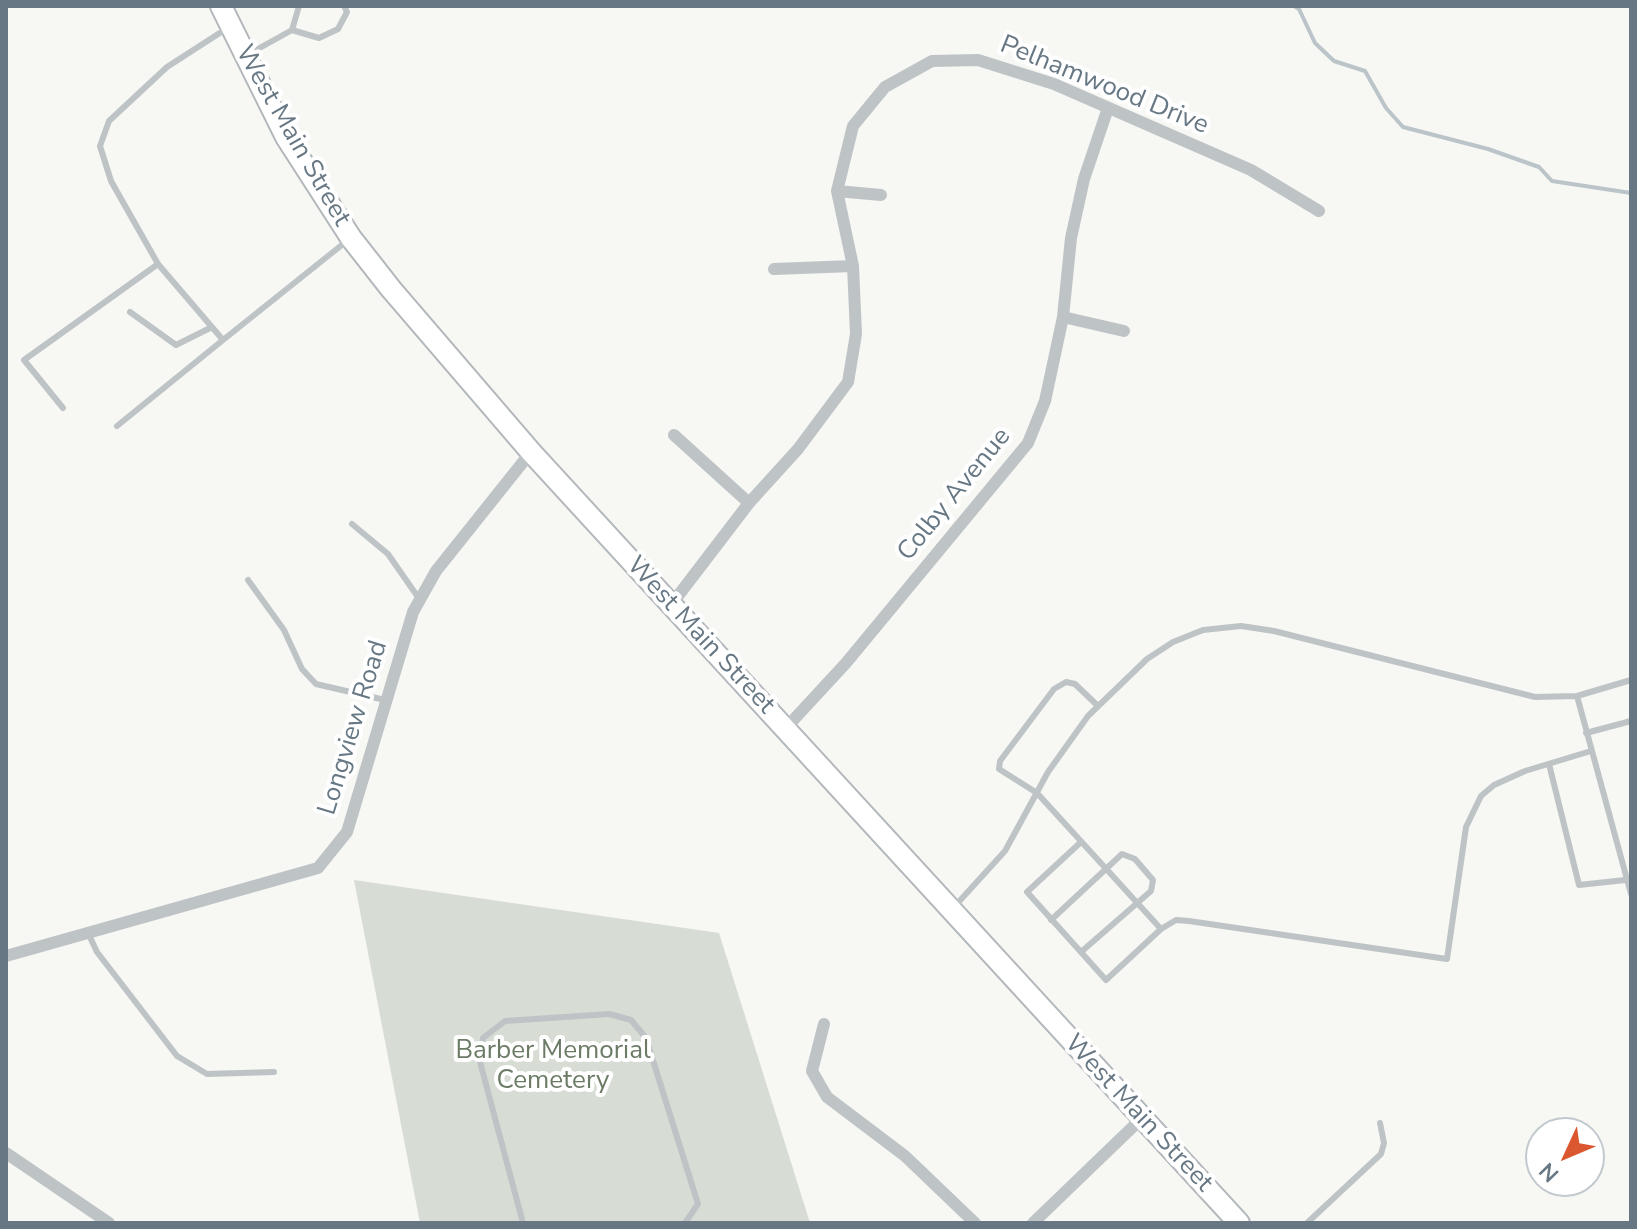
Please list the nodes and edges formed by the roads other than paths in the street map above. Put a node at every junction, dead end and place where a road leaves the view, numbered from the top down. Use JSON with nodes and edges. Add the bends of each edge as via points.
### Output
{"nodes":[{"id":1,"x":221,"y":6,"type":"edge"},
{"id":2,"x":299,"y":6,"type":"edge"},
{"id":3,"x":344,"y":6,"type":"edge"},
{"id":4,"x":230,"y":26,"type":"junction"},
{"id":5,"x":292,"y":30,"type":"junction"},
{"id":6,"x":244,"y":57,"type":"junction"},
{"id":7,"x":1108,"y":108,"type":"junction"},
{"id":8,"x":837,"y":191,"type":"junction"},
{"id":9,"x":881,"y":195,"type":"dead end"},
{"id":10,"x":1319,"y":211,"type":"dead end"},
{"id":11,"x":351,"y":238,"type":"junction"},
{"id":12,"x":158,"y":264,"type":"junction"},
{"id":13,"x":853,"y":266,"type":"junction"},
{"id":14,"x":774,"y":269,"type":"dead end"},
{"id":15,"x":130,"y":312,"type":"dead end"},
{"id":16,"x":1063,"y":317,"type":"junction"},
{"id":17,"x":210,"y":328,"type":"junction"},
{"id":18,"x":1124,"y":331,"type":"dead end"},
{"id":19,"x":223,"y":340,"type":"junction"},
{"id":20,"x":63,"y":408,"type":"dead end"},
{"id":21,"x":117,"y":426,"type":"dead end"},
{"id":22,"x":674,"y":435,"type":"dead end"},
{"id":23,"x":531,"y":452,"type":"junction"},
{"id":24,"x":749,"y":503,"type":"junction"},
{"id":25,"x":352,"y":524,"type":"dead end"},
{"id":26,"x":248,"y":580,"type":"dead end"},
{"id":27,"x":420,"y":600,"type":"junction"},
{"id":28,"x":671,"y":605,"type":"junction"},
{"id":29,"x":1631,"y":680,"type":"edge"},
{"id":30,"x":1577,"y":696,"type":"junction"},
{"id":31,"x":385,"y":700,"type":"junction"},
{"id":32,"x":1098,"y":706,"type":"junction"},
{"id":33,"x":1631,"y":721,"type":"edge"},
{"id":34,"x":785,"y":729,"type":"junction"},
{"id":35,"x":1586,"y":733,"type":"junction"},
{"id":36,"x":1591,"y":751,"type":"junction"},
{"id":37,"x":1549,"y":764,"type":"junction"},
{"id":38,"x":1037,"y":793,"type":"junction"},
{"id":39,"x":1081,"y":842,"type":"junction"},
{"id":40,"x":1107,"y":869,"type":"junction"},
{"id":41,"x":1625,"y":880,"type":"junction"},
{"id":42,"x":1631,"y":894,"type":"edge"},
{"id":43,"x":1137,"y":903,"type":"junction"},
{"id":44,"x":951,"y":910,"type":"junction"},
{"id":45,"x":1051,"y":920,"type":"junction"},
{"id":46,"x":1161,"y":929,"type":"junction"},
{"id":47,"x":88,"y":933,"type":"junction"},
{"id":48,"x":1081,"y":952,"type":"junction"},
{"id":49,"x":6,"y":956,"type":"edge"},
{"id":50,"x":824,"y":1024,"type":"dead end"},
{"id":51,"x":274,"y":1072,"type":"dead end"},
{"id":52,"x":1142,"y":1118,"type":"junction"},
{"id":53,"x":1380,"y":1123,"type":"dead end"},
{"id":54,"x":7,"y":1156,"type":"edge"},
{"id":55,"x":109,"y":1223,"type":"edge"},
{"id":56,"x":523,"y":1223,"type":"edge"},
{"id":57,"x":685,"y":1223,"type":"edge"},
{"id":58,"x":975,"y":1223,"type":"edge"},
{"id":59,"x":1033,"y":1223,"type":"edge"},
{"id":60,"x":1239,"y":1223,"type":"edge"},
{"id":61,"x":1307,"y":1223,"type":"edge"}],
"edges":[{"from":1,"to":4,"type":"main road","name":"West Main Street"},
{"from":2,"to":5,"type":"lane"},
{"from":3,"to":5,"type":"lane","via":[[347,12],[338,29],[319,38]]},
{"from":4,"to":6,"type":"main road","name":"West Main Street"},
{"from":4,"to":12,"type":"lane","via":[[167,67],[122,106],[109,121],[100,146],[111,181]]},
{"from":5,"to":6,"type":"lane"},
{"from":6,"to":11,"type":"main road","name":"West Main Street","via":[[286,137]]},
{"from":7,"to":8,"type":"street","name":"Pelhamwood Drive","via":[[978,60],[932,61],[885,87],[853,126]]},
{"from":7,"to":10,"type":"street","name":"Pelhamwood Drive","via":[[1251,170]]},
{"from":7,"to":16,"type":"street","name":"Colby Avenue","via":[[1077,208]]},
{"from":8,"to":9,"type":"street"},
{"from":8,"to":13,"type":"street","name":"Pelhamwood Drive"},
{"from":11,"to":19,"type":"lane"},
{"from":11,"to":23,"type":"main road","name":"West Main Street"},
{"from":12,"to":17,"type":"lane"},
{"from":12,"to":20,"type":"lane","via":[[24,360]]},
{"from":13,"to":14,"type":"street"},
{"from":13,"to":24,"type":"street","name":"Pelhamwood Drive","via":[[856,334],[848,382]]},
{"from":15,"to":17,"type":"lane","via":[[176,345]]},
{"from":16,"to":18,"type":"street"},
{"from":16,"to":34,"type":"street","name":"Colby Avenue","via":[[1045,401],[1028,443]]},
{"from":17,"to":19,"type":"lane"},
{"from":19,"to":21,"type":"lane"},
{"from":22,"to":24,"type":"street"},
{"from":23,"to":27,"type":"street","name":"Longview Road","via":[[436,571]]},
{"from":23,"to":28,"type":"main road","name":"West Main Street"},
{"from":24,"to":28,"type":"street","name":"Pelhamwood Drive"},
{"from":25,"to":27,"type":"lane","via":[[388,554]]},
{"from":26,"to":31,"type":"lane","via":[[316,684]]},
{"from":27,"to":31,"type":"street","name":"Longview Road"},
{"from":28,"to":34,"type":"main road","name":"West Main Street"},
{"from":29,"to":30,"type":"lane"},
{"from":30,"to":32,"type":"lane","via":[[1513,694],[1241,626],[1203,630],[1161,648]]},
{"from":30,"to":35,"type":"lane"},
{"from":31,"to":47,"type":"street","name":"Longview Road","via":[[347,832],[318,868]]},
{"from":32,"to":38,"type":"lane"},
{"from":32,"to":38,"type":"lane","via":[[1066,682],[1054,689],[1000,761],[999,769]]},
{"from":33,"to":35,"type":"lane"},
{"from":34,"to":44,"type":"main road","name":"West Main Street"},
{"from":35,"to":36,"type":"lane"},
{"from":36,"to":37,"type":"lane"},
{"from":36,"to":41,"type":"lane"},
{"from":37,"to":41,"type":"lane","via":[[1579,885]]},
{"from":37,"to":46,"type":"lane","via":[[1494,785],[1469,817],[1447,959],[1189,921],[1176,920]]},
{"from":38,"to":39,"type":"lane"},
{"from":38,"to":44,"type":"lane","via":[[996,865]]},
{"from":39,"to":40,"type":"lane"},
{"from":39,"to":45,"type":"lane","via":[[1027,892]]},
{"from":40,"to":43,"type":"lane"},
{"from":40,"to":43,"type":"lane","via":[[1122,854],[1135,859],[1153,880],[1151,891]]},
{"from":40,"to":45,"type":"lane"},
{"from":41,"to":42,"type":"lane"},
{"from":43,"to":46,"type":"lane"},
{"from":43,"to":48,"type":"lane"},
{"from":44,"to":52,"type":"main road","name":"West Main Street"},
{"from":45,"to":48,"type":"lane"},
{"from":46,"to":48,"type":"lane","via":[[1106,980]]},
{"from":47,"to":49,"type":"street","name":"Longview Road"},
{"from":47,"to":51,"type":"lane","via":[[177,1056],[207,1074]]},
{"from":50,"to":58,"type":"street","via":[[812,1071],[827,1097],[905,1156]]},
{"from":52,"to":59,"type":"street"},
{"from":52,"to":60,"type":"main road","name":"West Main Street"},
{"from":53,"to":61,"type":"lane","via":[[1381,1154]]},
{"from":54,"to":55,"type":"street"},
{"from":56,"to":57,"type":"lane","via":[[480,1062],[483,1038],[505,1021],[609,1014],[631,1020],[646,1038],[698,1204]]}]}
